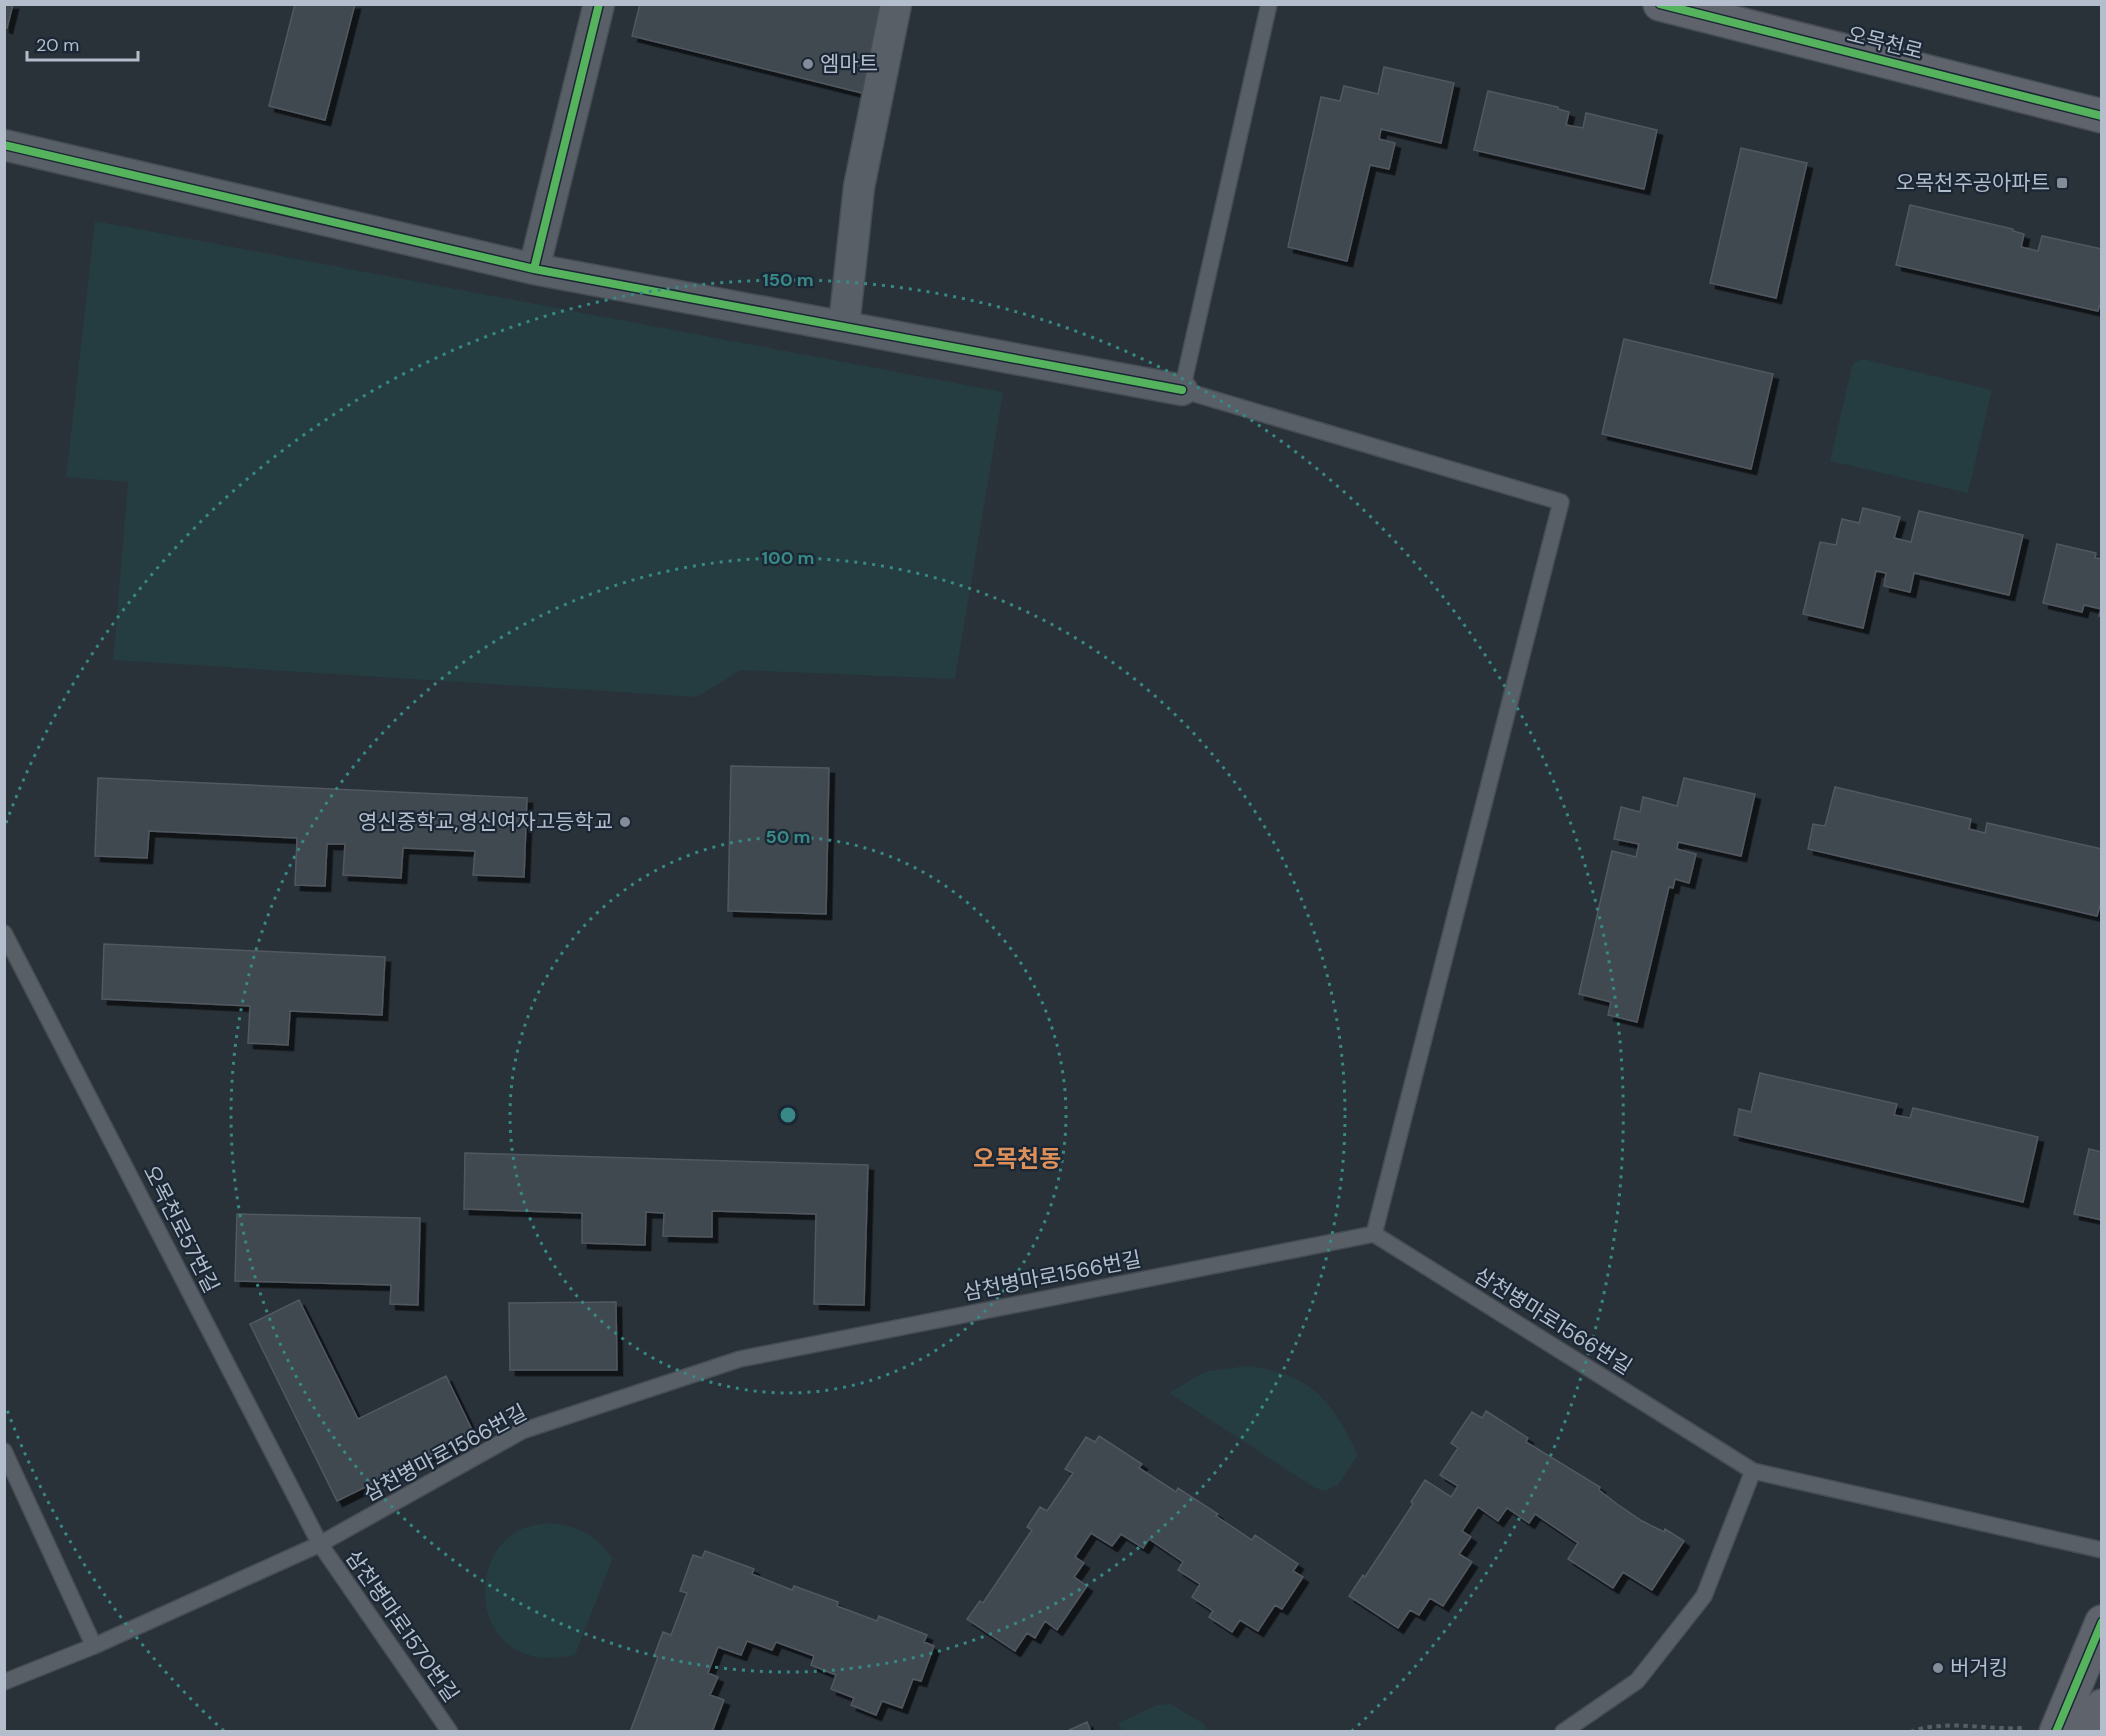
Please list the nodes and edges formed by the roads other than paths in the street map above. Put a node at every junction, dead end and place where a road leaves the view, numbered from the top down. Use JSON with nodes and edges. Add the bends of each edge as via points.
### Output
{"nodes":[{"id":1,"x":599,"y":4,"type":"edge"},
{"id":2,"x":896,"y":4,"type":"edge"},
{"id":3,"x":1269,"y":4,"type":"edge"},
{"id":4,"x":1660,"y":4,"type":"edge"},
{"id":5,"x":2102,"y":116,"type":"edge"},
{"id":6,"x":4,"y":146,"type":"edge"},
{"id":7,"x":534,"y":269,"type":"junction"},
{"id":8,"x":844,"y":326,"type":"junction"},
{"id":9,"x":1182,"y":390,"type":"junction"},
{"id":10,"x":4,"y":933,"type":"edge"},
{"id":11,"x":1374,"y":1234,"type":"junction"},
{"id":12,"x":4,"y":1451,"type":"edge"},
{"id":13,"x":1753,"y":1471,"type":"junction"},
{"id":14,"x":320,"y":1544,"type":"junction"},
{"id":15,"x":2102,"y":1550,"type":"edge"},
{"id":16,"x":2102,"y":1622,"type":"edge"},
{"id":17,"x":94,"y":1646,"type":"junction"},
{"id":18,"x":4,"y":1682,"type":"edge"},
{"id":19,"x":2102,"y":1706,"type":"edge"},
{"id":20,"x":2046,"y":1730,"type":"edge"},
{"id":21,"x":450,"y":1731,"type":"edge"},
{"id":22,"x":1563,"y":1731,"type":"edge"},
{"id":23,"x":2090,"y":1731,"type":"edge"}],
"edges":[{"from":1,"to":7,"type":"street"},
{"from":2,"to":8,"type":"street","via":[[859,186]]},
{"from":3,"to":9,"type":"lane"},
{"from":4,"to":5,"type":"street","name":"오목천로"},
{"from":6,"to":7,"type":"street"},
{"from":7,"to":8,"type":"street"},
{"from":8,"to":9,"type":"street"},
{"from":9,"to":11,"type":"lane","via":[[1561,502]]},
{"from":10,"to":14,"type":"lane","name":"오목천로57번길"},
{"from":11,"to":13,"type":"lane","name":"삼천병마로1566번길"},
{"from":11,"to":14,"type":"lane","name":"삼천병마로1566번길","via":[[740,1359],[522,1431]]},
{"from":12,"to":17,"type":"lane"},
{"from":13,"to":15,"type":"lane","name":"삼천병마로1566번길"},
{"from":13,"to":22,"type":"lane","via":[[1704,1596],[1637,1681]]},
{"from":14,"to":17,"type":"lane","name":"삼천병마로1566번길"},
{"from":14,"to":21,"type":"lane","name":"삼천병마로1570번길"},
{"from":16,"to":20,"type":"street"},
{"from":17,"to":18,"type":"lane","name":"삼천병마로1566번길"},
{"from":19,"to":23,"type":"street"}]}
